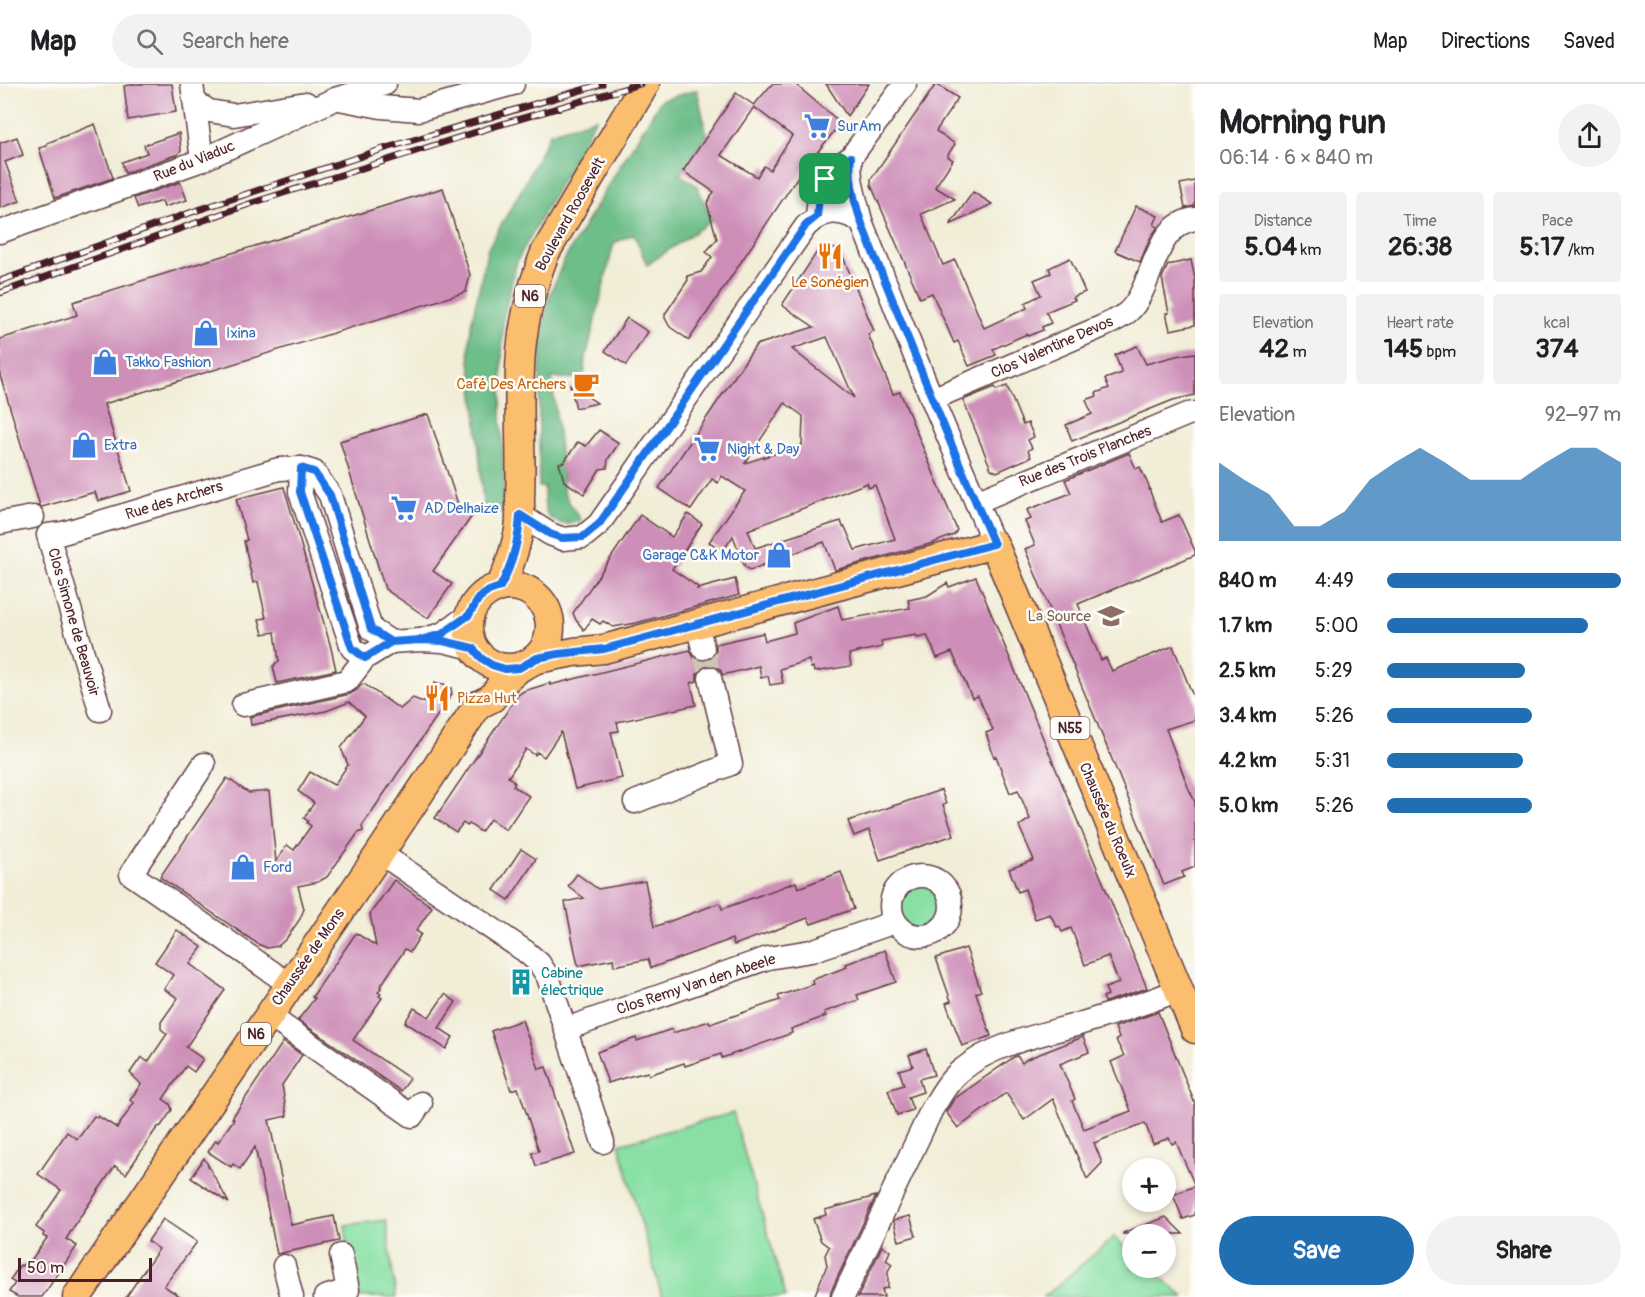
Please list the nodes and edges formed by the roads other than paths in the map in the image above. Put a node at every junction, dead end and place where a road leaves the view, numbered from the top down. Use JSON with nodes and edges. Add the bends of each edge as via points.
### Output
{"nodes":[{"id":1,"x":360,"y":84,"type":"edge"},
{"id":2,"x":385,"y":84,"type":"edge"},
{"id":3,"x":513,"y":84,"type":"edge"},
{"id":4,"x":645,"y":84,"type":"edge"},
{"id":5,"x":905,"y":84,"type":"edge"},
{"id":6,"x":193,"y":93,"type":"edge"},
{"id":7,"x":335,"y":99,"type":"junction"},
{"id":8,"x":851,"y":157,"type":"junction"},
{"id":9,"x":202,"y":160,"type":"junction"},
{"id":10,"x":817,"y":216,"type":"junction"},
{"id":11,"x":1195,"y":219,"type":"edge"},
{"id":12,"x":861,"y":221,"type":"junction"},
{"id":13,"x":0,"y":232,"type":"edge"},
{"id":14,"x":932,"y":399,"type":"junction"},
{"id":15,"x":1195,"y":413,"type":"edge"},
{"id":16,"x":301,"y":468,"type":"junction"},
{"id":17,"x":976,"y":502,"type":"junction"},
{"id":18,"x":33,"y":517,"type":"dead end"},
{"id":19,"x":0,"y":523,"type":"edge"},
{"id":20,"x":519,"y":524,"type":"junction"},
{"id":21,"x":48,"y":535,"type":"joint"},
{"id":22,"x":994,"y":544,"type":"junction"},
{"id":23,"x":500,"y":587,"type":"junction"},
{"id":24,"x":537,"y":596,"type":"junction"},
{"id":25,"x":469,"y":615,"type":"junction"},
{"id":26,"x":550,"y":621,"type":"junction"},
{"id":27,"x":420,"y":640,"type":"junction"},
{"id":28,"x":391,"y":642,"type":"junction"},
{"id":29,"x":591,"y":650,"type":"junction"},
{"id":30,"x":477,"y":653,"type":"junction"},
{"id":31,"x":365,"y":658,"type":"junction"},
{"id":32,"x":528,"y":663,"type":"junction"},
{"id":33,"x":710,"y":678,"type":"tunnel mouth"},
{"id":34,"x":243,"y":705,"type":"dead end"},
{"id":35,"x":478,"y":705,"type":"junction"},
{"id":36,"x":100,"y":710,"type":"dead end"},
{"id":37,"x":204,"y":764,"type":"dead end"},
{"id":38,"x":635,"y":802,"type":"dead end"},
{"id":39,"x":380,"y":853,"type":"junction"},
{"id":40,"x":895,"y":922,"type":"dead end"},
{"id":41,"x":289,"y":984,"type":"junction"},
{"id":42,"x":1179,"y":990,"type":"junction"},
{"id":43,"x":268,"y":1015,"type":"junction"},
{"id":44,"x":566,"y":1029,"type":"junction"},
{"id":45,"x":1195,"y":1029,"type":"edge"},
{"id":46,"x":421,"y":1103,"type":"dead end"},
{"id":47,"x":603,"y":1142,"type":"dead end"},
{"id":48,"x":341,"y":1255,"type":"dead end"},
{"id":49,"x":284,"y":1266,"type":"dead end"},
{"id":50,"x":77,"y":1297,"type":"edge"},
{"id":51,"x":292,"y":1297,"type":"edge"},
{"id":52,"x":325,"y":1297,"type":"edge"},
{"id":53,"x":843,"y":1297,"type":"edge"}],
"edges":[{"from":1,"to":7,"type":"street"},
{"from":2,"to":7,"type":"street","name":"Rue du Viaduc"},
{"from":3,"to":7,"type":"street","via":[[419,110]]},
{"from":4,"to":20,"type":"main road","name":"Boulevard Roosevelt","number":"N6","via":[[545,253],[534,279],[521,341]]},
{"from":5,"to":8,"type":"street"},
{"from":6,"to":7,"type":"street","via":[[209,111],[234,115]]},
{"from":6,"to":9,"type":"street"},
{"from":7,"to":9,"type":"street","name":"Rue du Viaduc"},
{"from":8,"to":10,"type":"street","via":[[825,179]]},
{"from":8,"to":12,"type":"street","name":"Chaussée du Roeulx","via":[[850,180]]},
{"from":9,"to":13,"type":"street","name":"Rue du Viaduc"},
{"from":10,"to":12,"type":"street","via":[[839,212]]},
{"from":10,"to":20,"type":"street","via":[[806,225],[599,524],[583,537],[562,538]]},
{"from":11,"to":14,"type":"street","name":"Clos Valentine Devos","via":[[1177,226],[1165,239],[1129,311],[1101,327]]},
{"from":12,"to":14,"type":"street","name":"Chaussée du Roeulx"},
{"from":14,"to":17,"type":"street","name":"Chaussée du Roeulx"},
{"from":15,"to":17,"type":"street","name":"Rue des Trois Planches"},
{"from":16,"to":21,"type":"street","name":"Rue des Archers","via":[[279,469]]},
{"from":16,"to":28,"type":"street","via":[[314,472],[330,495],[371,629]]},
{"from":16,"to":31,"type":"street","via":[[300,492],[352,648]]},
{"from":17,"to":22,"type":"street","name":"Chaussée du Roeulx"},
{"from":18,"to":19,"type":"street"},
{"from":20,"to":23,"type":"main road","name":"Boulevard Roosevelt","number":"N6"},
{"from":20,"to":24,"type":"main road","name":"Boulevard Roosevelt","number":"N6","via":[[530,555]]},
{"from":21,"to":36,"type":"street","name":"Clos Simone de Beauvoir"},
{"from":22,"to":29,"type":"main road","via":[[700,636]]},
{"from":22,"to":42,"type":"main road","name":"Chaussée du Roeulx","number":"N55"},
{"from":23,"to":24,"type":"main road","via":[[519,587]]},
{"from":23,"to":25,"type":"main road","via":[[479,598]]},
{"from":24,"to":26,"type":"main road"},
{"from":25,"to":27,"type":"street","via":[[442,634]]},
{"from":25,"to":30,"type":"main road","via":[[469,638]]},
{"from":26,"to":29,"type":"main road"},
{"from":26,"to":32,"type":"main road","via":[[551,632],[544,651]]},
{"from":27,"to":28,"type":"street"},
{"from":27,"to":30,"type":"street","via":[[443,641]]},
{"from":28,"to":31,"type":"street"},
{"from":29,"to":32,"type":"main road"},
{"from":30,"to":32,"type":"main road","via":[[505,669]]},
{"from":30,"to":35,"type":"main road"},
{"from":31,"to":34,"type":"street","via":[[347,681]]},
{"from":32,"to":35,"type":"main road","name":"Chaussée de Mons","number":"N6","via":[[502,682],[492,698]]},
{"from":33,"to":38,"type":"street","via":[[731,764]]},
{"from":35,"to":39,"type":"main road","name":"Chaussée de Mons","number":"N6"},
{"from":37,"to":41,"type":"street","via":[[131,874]]},
{"from":39,"to":41,"type":"main road","name":"Chaussée de Mons","number":"N6"},
{"from":39,"to":44,"type":"street","via":[[539,963],[548,977]]},
{"from":40,"to":44,"type":"street","name":"Clos Remy Van den Abeele","via":[[811,951],[768,958]]},
{"from":41,"to":43,"type":"main road","name":"Chaussée de Mons","number":"N6"},
{"from":42,"to":45,"type":"main road","name":"Chaussée du Roeulx","number":"N55"},
{"from":42,"to":53,"type":"street","via":[[1015,1043],[962,1069],[932,1109]]},
{"from":43,"to":46,"type":"street","via":[[412,1116]]},
{"from":43,"to":50,"type":"main road","name":"Chaussée de Mons","number":"N6"},
{"from":44,"to":47,"type":"street"},
{"from":48,"to":52,"type":"street","via":[[348,1290]]},
{"from":49,"to":51,"type":"street"}]}
